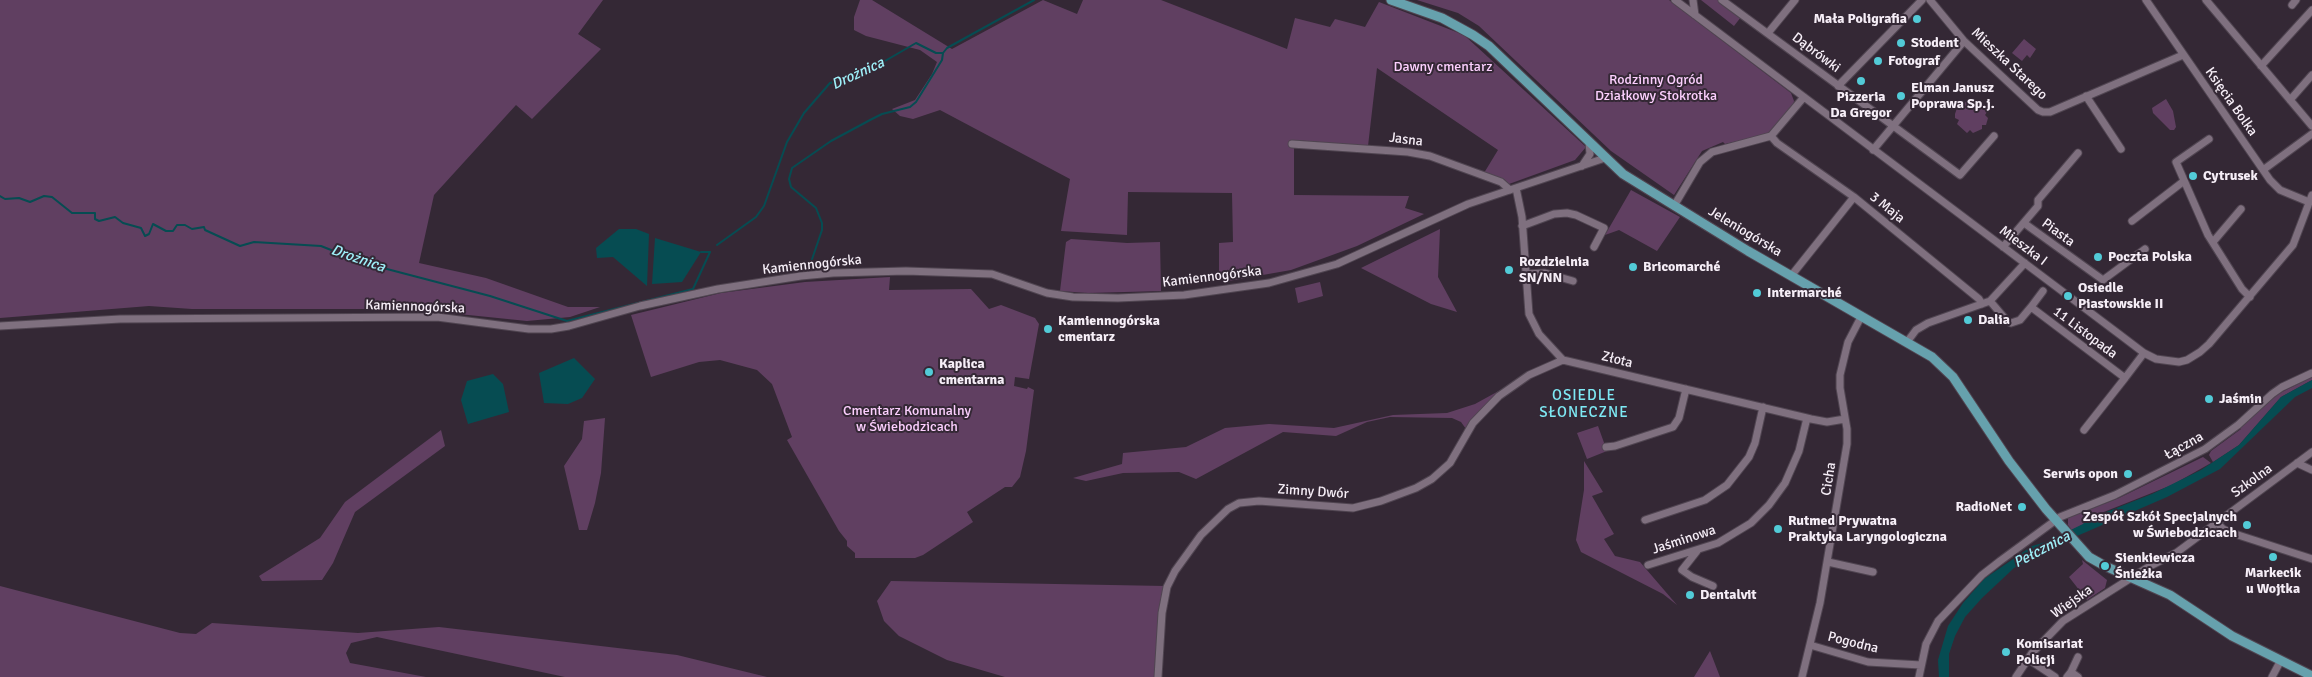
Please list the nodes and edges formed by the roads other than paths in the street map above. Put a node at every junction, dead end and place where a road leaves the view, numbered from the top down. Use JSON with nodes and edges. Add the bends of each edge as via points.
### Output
{"nodes":[{"id":1,"x":1390,"y":0,"type":"edge"},
{"id":2,"x":1675,"y":0,"type":"edge"},
{"id":3,"x":1693,"y":0,"type":"edge"},
{"id":4,"x":1722,"y":0,"type":"edge"},
{"id":5,"x":1795,"y":0,"type":"edge"},
{"id":6,"x":1922,"y":0,"type":"edge"},
{"id":7,"x":1930,"y":0,"type":"edge"},
{"id":8,"x":2146,"y":0,"type":"edge"},
{"id":9,"x":2206,"y":0,"type":"edge"},
{"id":10,"x":2312,"y":10,"type":"edge"},
{"id":11,"x":1695,"y":15,"type":"junction"},
{"id":12,"x":1768,"y":33,"type":"junction"},
{"id":13,"x":1964,"y":41,"type":"junction"},
{"id":14,"x":2183,"y":54,"type":"junction"},
{"id":15,"x":2261,"y":66,"type":"junction"},
{"id":16,"x":2312,"y":75,"type":"edge"},
{"id":17,"x":1838,"y":86,"type":"junction"},
{"id":18,"x":2086,"y":96,"type":"junction"},
{"id":19,"x":1804,"y":97,"type":"junction"},
{"id":20,"x":2290,"y":100,"type":"junction"},
{"id":21,"x":2312,"y":126,"type":"edge"},
{"id":22,"x":1893,"y":127,"type":"junction"},
{"id":23,"x":2312,"y":134,"type":"edge"},
{"id":24,"x":1771,"y":136,"type":"junction"},
{"id":25,"x":1994,"y":136,"type":"dead end"},
{"id":26,"x":2209,"y":139,"type":"dead end"},
{"id":27,"x":1589,"y":142,"type":"junction"},
{"id":28,"x":1292,"y":144,"type":"dead end"},
{"id":29,"x":2121,"y":149,"type":"dead end"},
{"id":30,"x":1874,"y":150,"type":"junction"},
{"id":31,"x":2078,"y":153,"type":"dead end"},
{"id":32,"x":1605,"y":158,"type":"junction"},
{"id":33,"x":1581,"y":167,"type":"junction"},
{"id":34,"x":2263,"y":170,"type":"junction"},
{"id":35,"x":2184,"y":181,"type":"junction"},
{"id":36,"x":1513,"y":189,"type":"junction"},
{"id":37,"x":1854,"y":197,"type":"junction"},
{"id":38,"x":2310,"y":198,"type":"edge"},
{"id":39,"x":1674,"y":206,"type":"junction"},
{"id":40,"x":2241,"y":209,"type":"dead end"},
{"id":41,"x":2132,"y":221,"type":"dead end"},
{"id":42,"x":2024,"y":223,"type":"junction"},
{"id":43,"x":1522,"y":226,"type":"junction"},
{"id":44,"x":2213,"y":242,"type":"junction"},
{"id":45,"x":1594,"y":247,"type":"dead end"},
{"id":46,"x":2004,"y":247,"type":"junction"},
{"id":47,"x":2145,"y":249,"type":"dead end"},
{"id":48,"x":2025,"y":263,"type":"junction"},
{"id":49,"x":1525,"y":274,"type":"junction"},
{"id":50,"x":1791,"y":276,"type":"junction"},
{"id":51,"x":1573,"y":281,"type":"dead end"},
{"id":52,"x":2043,"y":291,"type":"dead end"},
{"id":53,"x":2250,"y":297,"type":"junction"},
{"id":54,"x":1990,"y":301,"type":"junction"},
{"id":55,"x":1982,"y":304,"type":"junction"},
{"id":56,"x":2031,"y":307,"type":"junction"},
{"id":57,"x":1861,"y":317,"type":"junction"},
{"id":58,"x":0,"y":326,"type":"edge"},
{"id":59,"x":1907,"y":342,"type":"junction"},
{"id":60,"x":2144,"y":353,"type":"junction"},
{"id":61,"x":1563,"y":360,"type":"junction"},
{"id":62,"x":2312,"y":374,"type":"edge"},
{"id":63,"x":2124,"y":378,"type":"junction"},
{"id":64,"x":1686,"y":389,"type":"junction"},
{"id":65,"x":1763,"y":408,"type":"junction"},
{"id":66,"x":1807,"y":418,"type":"junction"},
{"id":67,"x":1845,"y":419,"type":"junction"},
{"id":68,"x":2084,"y":430,"type":"dead end"},
{"id":69,"x":1606,"y":447,"type":"dead end"},
{"id":70,"x":2312,"y":452,"type":"edge"},
{"id":71,"x":2298,"y":463,"type":"junction"},
{"id":72,"x":2312,"y":470,"type":"edge"},
{"id":73,"x":1645,"y":520,"type":"dead end"},
{"id":74,"x":2055,"y":520,"type":"junction"},
{"id":75,"x":2216,"y":522,"type":"junction"},
{"id":76,"x":1697,"y":551,"type":"junction"},
{"id":77,"x":2312,"y":559,"type":"edge"},
{"id":78,"x":1828,"y":562,"type":"junction"},
{"id":79,"x":1648,"y":565,"type":"dead end"},
{"id":80,"x":1873,"y":572,"type":"dead end"},
{"id":81,"x":2131,"y":578,"type":"junction"},
{"id":82,"x":1713,"y":586,"type":"dead end"},
{"id":83,"x":1810,"y":646,"type":"junction"},
{"id":84,"x":2078,"y":657,"type":"dead end"},
{"id":85,"x":2028,"y":659,"type":"junction"},
{"id":86,"x":2280,"y":660,"type":"junction"},
{"id":87,"x":1920,"y":665,"type":"junction"},
{"id":88,"x":2069,"y":674,"type":"edge"},
{"id":89,"x":2312,"y":676,"type":"edge"},
{"id":90,"x":1158,"y":677,"type":"edge"},
{"id":91,"x":1802,"y":677,"type":"edge"},
{"id":92,"x":1919,"y":677,"type":"edge"},
{"id":93,"x":2016,"y":677,"type":"edge"},
{"id":94,"x":2055,"y":677,"type":"edge"},
{"id":95,"x":2078,"y":677,"type":"edge"},
{"id":96,"x":2272,"y":677,"type":"edge"}],
"edges":[{"from":1,"to":27,"type":"main road","name":"Jeleniogórska","via":[[1467,30]]},
{"from":2,"to":11,"type":"street","name":"Mieszka I"},
{"from":3,"to":11,"type":"street"},
{"from":4,"to":12,"type":"street","name":"Dąbrówki"},
{"from":5,"to":12,"type":"street"},
{"from":6,"to":17,"type":"street"},
{"from":7,"to":13,"type":"street","name":"Mieszka Starego"},
{"from":8,"to":14,"type":"street","name":"Księcia Bolka"},
{"from":9,"to":15,"type":"street"},
{"from":10,"to":15,"type":"street"},
{"from":11,"to":19,"type":"street","name":"Mieszka I"},
{"from":12,"to":17,"type":"street","name":"Dąbrówki"},
{"from":13,"to":18,"type":"street","name":"Mieszka Starego","via":[[2038,110],[2050,112]]},
{"from":13,"to":22,"type":"street"},
{"from":14,"to":18,"type":"street","name":"Mieszka Starego"},
{"from":14,"to":34,"type":"street","name":"Księcia Bolka"},
{"from":15,"to":20,"type":"street"},
{"from":16,"to":20,"type":"street"},
{"from":17,"to":22,"type":"street","name":"Dąbrówki"},
{"from":18,"to":29,"type":"street"},
{"from":19,"to":24,"type":"street"},
{"from":19,"to":30,"type":"street","name":"Mieszka I"},
{"from":20,"to":21,"type":"street"},
{"from":22,"to":25,"type":"street","via":[[1960,175]]},
{"from":22,"to":30,"type":"street"},
{"from":23,"to":34,"type":"street"},
{"from":24,"to":37,"type":"street","name":"3 Maja"},
{"from":24,"to":39,"type":"street","via":[[1712,152],[1700,162]]},
{"from":26,"to":35,"type":"street","via":[[2176,162]]},
{"from":27,"to":32,"type":"main road","name":"Jeleniogórska"},
{"from":27,"to":33,"type":"street","via":[[1590,154]]},
{"from":28,"to":36,"type":"street","name":"Jasna","via":[[1430,156]]},
{"from":30,"to":46,"type":"street","name":"Mieszka I"},
{"from":31,"to":42,"type":"street","via":[[2038,200],[2038,206]]},
{"from":32,"to":33,"type":"street","name":"Kamiennogórska"},
{"from":32,"to":39,"type":"main road","name":"Jeleniogórska","via":[[1623,174]]},
{"from":33,"to":36,"type":"street","name":"Kamiennogórska"},
{"from":34,"to":38,"type":"street","name":"Księcia Bolka","via":[[2280,190]]},
{"from":35,"to":41,"type":"street"},
{"from":35,"to":44,"type":"street"},
{"from":36,"to":43,"type":"street"},
{"from":36,"to":58,"type":"street","name":"Kamiennogórska","via":[[1441,216],[1337,264],[1269,283],[1184,295],[1073,297],[1047,293],[992,274],[906,271],[834,273],[718,290],[551,329],[437,317],[120,319]]},
{"from":37,"to":50,"type":"street"},
{"from":37,"to":55,"type":"street","name":"3 Maja"},
{"from":38,"to":53,"type":"street","name":"Mieszka I","via":[[2294,245]]},
{"from":39,"to":50,"type":"main road","name":"Jeleniogórska"},
{"from":40,"to":44,"type":"street"},
{"from":42,"to":46,"type":"street"},
{"from":42,"to":47,"type":"street","name":"Piasta","via":[[2103,280]]},
{"from":43,"to":45,"type":"street","via":[[1554,214],[1576,215],[1604,228]]},
{"from":43,"to":49,"type":"street"},
{"from":44,"to":53,"type":"street"},
{"from":46,"to":48,"type":"street","name":"Mieszka I"},
{"from":48,"to":54,"type":"street"},
{"from":48,"to":60,"type":"street","name":"Mieszka I"},
{"from":49,"to":51,"type":"street","via":[[1545,273]]},
{"from":49,"to":61,"type":"street","via":[[1532,321],[1544,342]]},
{"from":50,"to":57,"type":"main road","name":"Jeleniogórska"},
{"from":52,"to":56,"type":"street","name":"11 Listopada"},
{"from":53,"to":60,"type":"street","name":"Mieszka I","via":[[2209,344],[2191,358],[2168,361]]},
{"from":54,"to":55,"type":"street"},
{"from":54,"to":56,"type":"street","name":"11 Listopada","via":[[2011,323],[2020,320]]},
{"from":55,"to":59,"type":"street","via":[[1928,323],[1916,330]]},
{"from":56,"to":63,"type":"street","name":"11 Listopada"},
{"from":57,"to":59,"type":"main road","name":"Jeleniogórska"},
{"from":57,"to":67,"type":"street","name":"Cicha","via":[[1848,342],[1840,375]]},
{"from":59,"to":74,"type":"main road","name":"Jeleniogórska","via":[[1932,357],[1953,377]]},
{"from":60,"to":63,"type":"street","name":"11 Listopada"},
{"from":61,"to":64,"type":"street","name":"Złota"},
{"from":61,"to":90,"type":"street","name":"Zimny Dwór","via":[[1529,375],[1498,396],[1473,423],[1450,463],[1416,488],[1353,508],[1259,501],[1228,509],[1200,535],[1167,587]]},
{"from":62,"to":74,"type":"street","name":"Łączna","via":[[2272,394],[2238,426],[2205,449]]},
{"from":63,"to":68,"type":"street","name":"11 Listopada"},
{"from":64,"to":65,"type":"street","name":"Złota"},
{"from":64,"to":69,"type":"street","via":[[1679,418],[1672,427]]},
{"from":65,"to":66,"type":"street","name":"Złota"},
{"from":65,"to":73,"type":"street","via":[[1749,457],[1727,485],[1705,500]]},
{"from":66,"to":67,"type":"street","name":"Złota","via":[[1828,422]]},
{"from":66,"to":76,"type":"street","name":"Jaśminowa","via":[[1793,467],[1773,501],[1738,533]]},
{"from":67,"to":78,"type":"street","name":"Cicha","via":[[1847,444]]},
{"from":70,"to":71,"type":"street","name":"Szkolna"},
{"from":71,"to":72,"type":"street"},
{"from":71,"to":75,"type":"street","name":"Szkolna"},
{"from":74,"to":81,"type":"main road","name":"Jeleniogórska","via":[[2079,548],[2099,563]]},
{"from":74,"to":87,"type":"street","name":"Łączna","via":[[1982,575],[1944,614],[1933,628]]},
{"from":75,"to":77,"type":"street","via":[[2234,534]]},
{"from":75,"to":81,"type":"street","name":"Szkolna","via":[[2176,553]]},
{"from":76,"to":79,"type":"street","name":"Jaśminowa"},
{"from":76,"to":82,"type":"street","via":[[1682,570]]},
{"from":78,"to":80,"type":"street"},
{"from":78,"to":83,"type":"street","name":"Cicha"},
{"from":81,"to":85,"type":"street","name":"Wiejska","via":[[2063,622]]},
{"from":81,"to":86,"type":"main road","name":"Jeleniogórska","via":[[2170,595],[2232,636]]},
{"from":83,"to":87,"type":"street","name":"Pogodna","via":[[1868,662]]},
{"from":83,"to":91,"type":"street","name":"Cicha"},
{"from":84,"to":88,"type":"street"},
{"from":85,"to":93,"type":"street","name":"Wiejska"},
{"from":85,"to":94,"type":"street"},
{"from":86,"to":89,"type":"main road","name":"Jeleniogórska"},
{"from":86,"to":96,"type":"street"},
{"from":87,"to":92,"type":"street","name":"Łączna"},
{"from":88,"to":95,"type":"street"}]}
